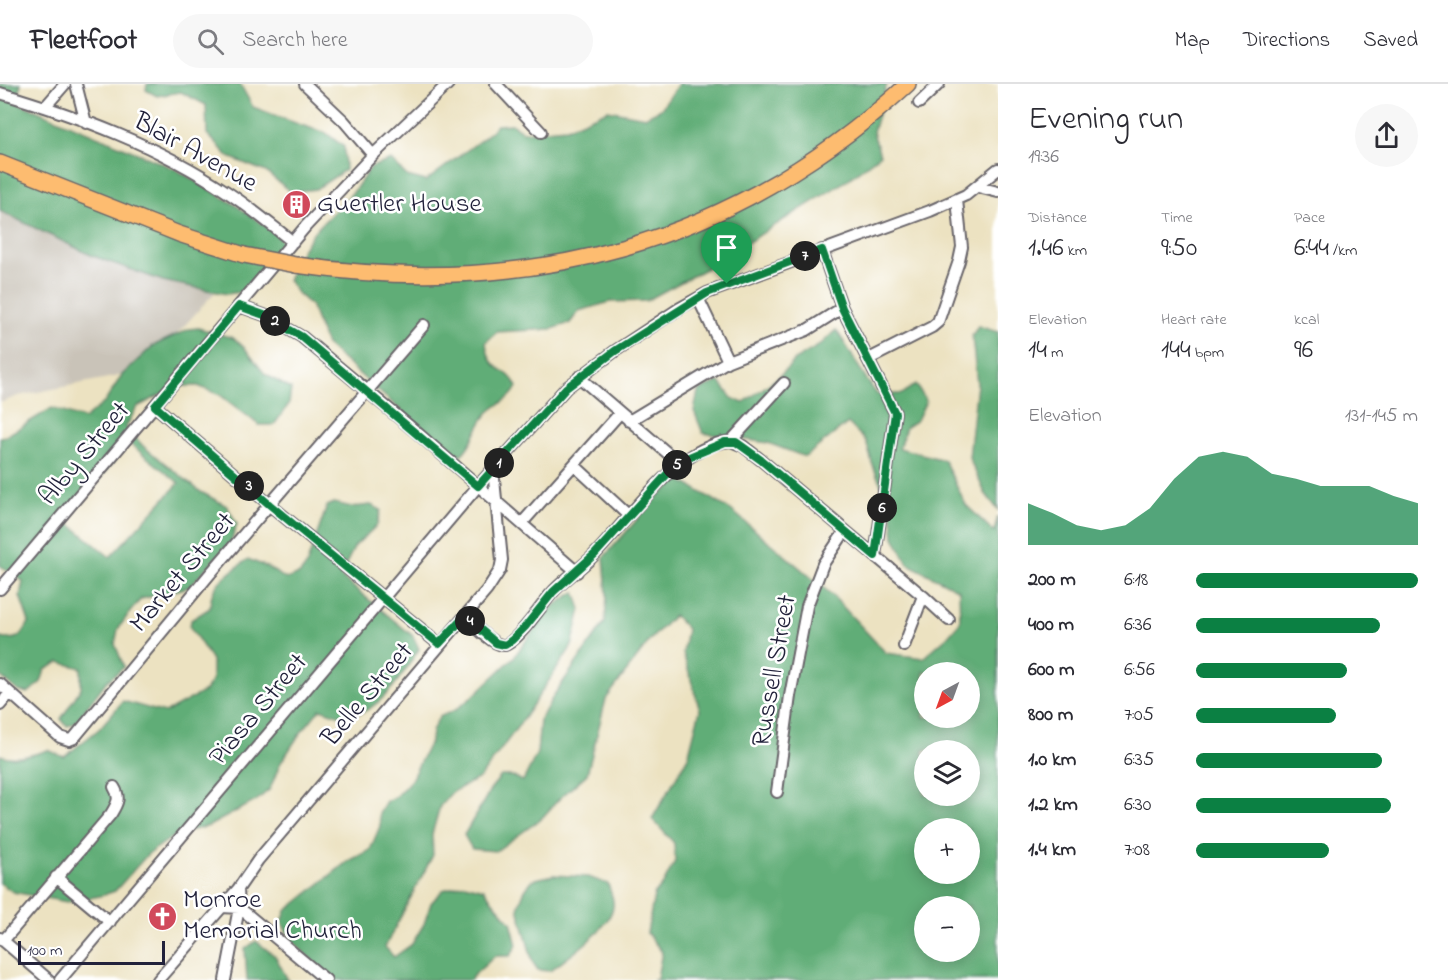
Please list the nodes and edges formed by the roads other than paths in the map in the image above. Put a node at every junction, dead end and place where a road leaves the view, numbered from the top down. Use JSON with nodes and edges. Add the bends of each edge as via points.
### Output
{"nodes":[{"id":1,"x":65,"y":84,"type":"edge"},
{"id":2,"x":76,"y":84,"type":"edge"},
{"id":3,"x":305,"y":84,"type":"edge"},
{"id":4,"x":448,"y":84,"type":"edge"},
{"id":5,"x":496,"y":84,"type":"edge"},
{"id":6,"x":908,"y":84,"type":"edge"},
{"id":7,"x":939,"y":84,"type":"edge"},
{"id":8,"x":0,"y":93,"type":"edge"},
{"id":9,"x":919,"y":103,"type":"dead end"},
{"id":10,"x":45,"y":107,"type":"junction"},
{"id":11,"x":86,"y":123,"type":"junction"},
{"id":12,"x":541,"y":132,"type":"dead end"},
{"id":13,"x":373,"y":155,"type":"junction"},
{"id":14,"x":0,"y":163,"type":"edge"},
{"id":15,"x":998,"y":170,"type":"edge"},
{"id":16,"x":978,"y":187,"type":"junction"},
{"id":17,"x":998,"y":192,"type":"edge"},
{"id":18,"x":957,"y":200,"type":"junction"},
{"id":19,"x":293,"y":242,"type":"junction"},
{"id":20,"x":822,"y":250,"type":"junction"},
{"id":21,"x":698,"y":298,"type":"junction"},
{"id":22,"x":239,"y":306,"type":"junction"},
{"id":23,"x":842,"y":308,"type":"junction"},
{"id":24,"x":424,"y":325,"type":"dead end"},
{"id":25,"x":869,"y":359,"type":"junction"},
{"id":26,"x":728,"y":361,"type":"junction"},
{"id":27,"x":579,"y":377,"type":"junction"},
{"id":28,"x":784,"y":383,"type":"dead end"},
{"id":29,"x":366,"y":391,"type":"junction"},
{"id":30,"x":155,"y":406,"type":"junction"},
{"id":31,"x":624,"y":417,"type":"junction"},
{"id":32,"x":731,"y":441,"type":"junction"},
{"id":33,"x":679,"y":464,"type":"junction"},
{"id":34,"x":574,"y":465,"type":"junction"},
{"id":35,"x":493,"y":469,"type":"junction"},
{"id":36,"x":478,"y":486,"type":"junction"},
{"id":37,"x":496,"y":501,"type":"junction"},
{"id":38,"x":270,"y":505,"type":"junction"},
{"id":39,"x":629,"y":516,"type":"junction"},
{"id":40,"x":522,"y":523,"type":"junction"},
{"id":41,"x":845,"y":531,"type":"junction"},
{"id":42,"x":875,"y":556,"type":"junction"},
{"id":43,"x":577,"y":572,"type":"junction"},
{"id":44,"x":0,"y":589,"type":"edge"},
{"id":45,"x":922,"y":596,"type":"junction"},
{"id":46,"x":383,"y":598,"type":"junction"},
{"id":47,"x":465,"y":616,"type":"junction"},
{"id":48,"x":949,"y":620,"type":"dead end"},
{"id":49,"x":439,"y":644,"type":"junction"},
{"id":50,"x":904,"y":646,"type":"dead end"},
{"id":51,"x":0,"y":684,"type":"edge"},
{"id":52,"x":10,"y":693,"type":"junction"},
{"id":53,"x":0,"y":705,"type":"edge"},
{"id":54,"x":114,"y":787,"type":"dead end"},
{"id":55,"x":777,"y":792,"type":"dead end"},
{"id":56,"x":56,"y":877,"type":"junction"},
{"id":57,"x":238,"y":889,"type":"junction"},
{"id":58,"x":222,"y":907,"type":"junction"},
{"id":59,"x":239,"y":908,"type":"junction"},
{"id":60,"x":110,"y":922,"type":"junction"},
{"id":61,"x":1,"y":939,"type":"edge"},
{"id":62,"x":49,"y":980,"type":"edge"},
{"id":63,"x":60,"y":980,"type":"edge"},
{"id":64,"x":158,"y":980,"type":"edge"},
{"id":65,"x":225,"y":980,"type":"edge"},
{"id":66,"x":326,"y":980,"type":"edge"}],
"edges":[{"from":1,"to":10,"type":"street"},
{"from":2,"to":11,"type":"street"},
{"from":3,"to":13,"type":"street"},
{"from":4,"to":13,"type":"street","name":"Alby Street"},
{"from":5,"to":12,"type":"street"},
{"from":6,"to":14,"type":"highway","bridge":true,"via":[[834,146],[760,192],[696,224],[626,247],[524,269],[442,275],[371,274],[244,255],[179,234]]},
{"from":7,"to":9,"type":"street"},
{"from":8,"to":10,"type":"street","name":"Blair Avenue"},
{"from":10,"to":11,"type":"street","name":"Blair Avenue"},
{"from":11,"to":19,"type":"street","name":"Blair Avenue","via":[[204,177]]},
{"from":13,"to":19,"type":"street","name":"Alby Street"},
{"from":15,"to":16,"type":"street"},
{"from":16,"to":17,"type":"street"},
{"from":16,"to":18,"type":"street"},
{"from":18,"to":20,"type":"street"},
{"from":18,"to":25,"type":"street","via":[[962,247],[941,315],[932,327]]},
{"from":19,"to":22,"type":"street","name":"Alby Street"},
{"from":20,"to":21,"type":"street"},
{"from":20,"to":23,"type":"street"},
{"from":21,"to":26,"type":"street"},
{"from":21,"to":27,"type":"street"},
{"from":22,"to":29,"type":"street","via":[[289,328]]},
{"from":22,"to":30,"type":"street","name":"Alby Street"},
{"from":23,"to":25,"type":"street"},
{"from":23,"to":26,"type":"street","via":[[807,330]]},
{"from":24,"to":29,"type":"street","name":"Market Street"},
{"from":25,"to":42,"type":"street","via":[[896,418]]},
{"from":26,"to":31,"type":"street"},
{"from":27,"to":31,"type":"street"},
{"from":27,"to":35,"type":"street"},
{"from":28,"to":32,"type":"street"},
{"from":29,"to":36,"type":"street"},
{"from":29,"to":38,"type":"street","name":"Market Street"},
{"from":30,"to":38,"type":"street"},
{"from":30,"to":44,"type":"street","name":"Alby Street"},
{"from":31,"to":33,"type":"street"},
{"from":31,"to":34,"type":"street"},
{"from":32,"to":33,"type":"street","via":[[719,443]]},
{"from":32,"to":41,"type":"street","via":[[761,460]]},
{"from":33,"to":39,"type":"street"},
{"from":34,"to":39,"type":"street"},
{"from":34,"to":40,"type":"street"},
{"from":35,"to":36,"type":"street","name":"Piasa Street"},
{"from":35,"to":37,"type":"street","name":"Belle Street"},
{"from":36,"to":37,"type":"street"},
{"from":36,"to":46,"type":"street","name":"Piasa Street"},
{"from":37,"to":40,"type":"street"},
{"from":37,"to":47,"type":"street","name":"Belle Street","via":[[500,570]]},
{"from":38,"to":46,"type":"street"},
{"from":38,"to":52,"type":"street","name":"Market Street","via":[[69,740],[60,737]]},
{"from":39,"to":43,"type":"street"},
{"from":40,"to":43,"type":"street"},
{"from":41,"to":42,"type":"street"},
{"from":41,"to":55,"type":"street","name":"Russell Street","via":[[823,564],[807,606]]},
{"from":42,"to":45,"type":"street"},
{"from":43,"to":47,"type":"street","via":[[553,592],[505,645],[496,643]]},
{"from":45,"to":48,"type":"street"},
{"from":45,"to":50,"type":"street"},
{"from":46,"to":49,"type":"street"},
{"from":46,"to":60,"type":"street","name":"Piasa Street"},
{"from":47,"to":49,"type":"street","name":"Belle Street"},
{"from":49,"to":57,"type":"street","name":"Belle Street"},
{"from":51,"to":52,"type":"street"},
{"from":52,"to":53,"type":"street"},
{"from":54,"to":56,"type":"street","via":[[118,801],[111,814]]},
{"from":56,"to":60,"type":"street"},
{"from":56,"to":61,"type":"street"},
{"from":57,"to":58,"type":"street","name":"Belle Street"},
{"from":57,"to":59,"type":"street"},
{"from":58,"to":59,"type":"street"},
{"from":58,"to":64,"type":"street","name":"Belle Street"},
{"from":59,"to":65,"type":"street"},
{"from":59,"to":66,"type":"street"},
{"from":60,"to":63,"type":"street","name":"Piasa Street"},
{"from":61,"to":62,"type":"street"}]}
